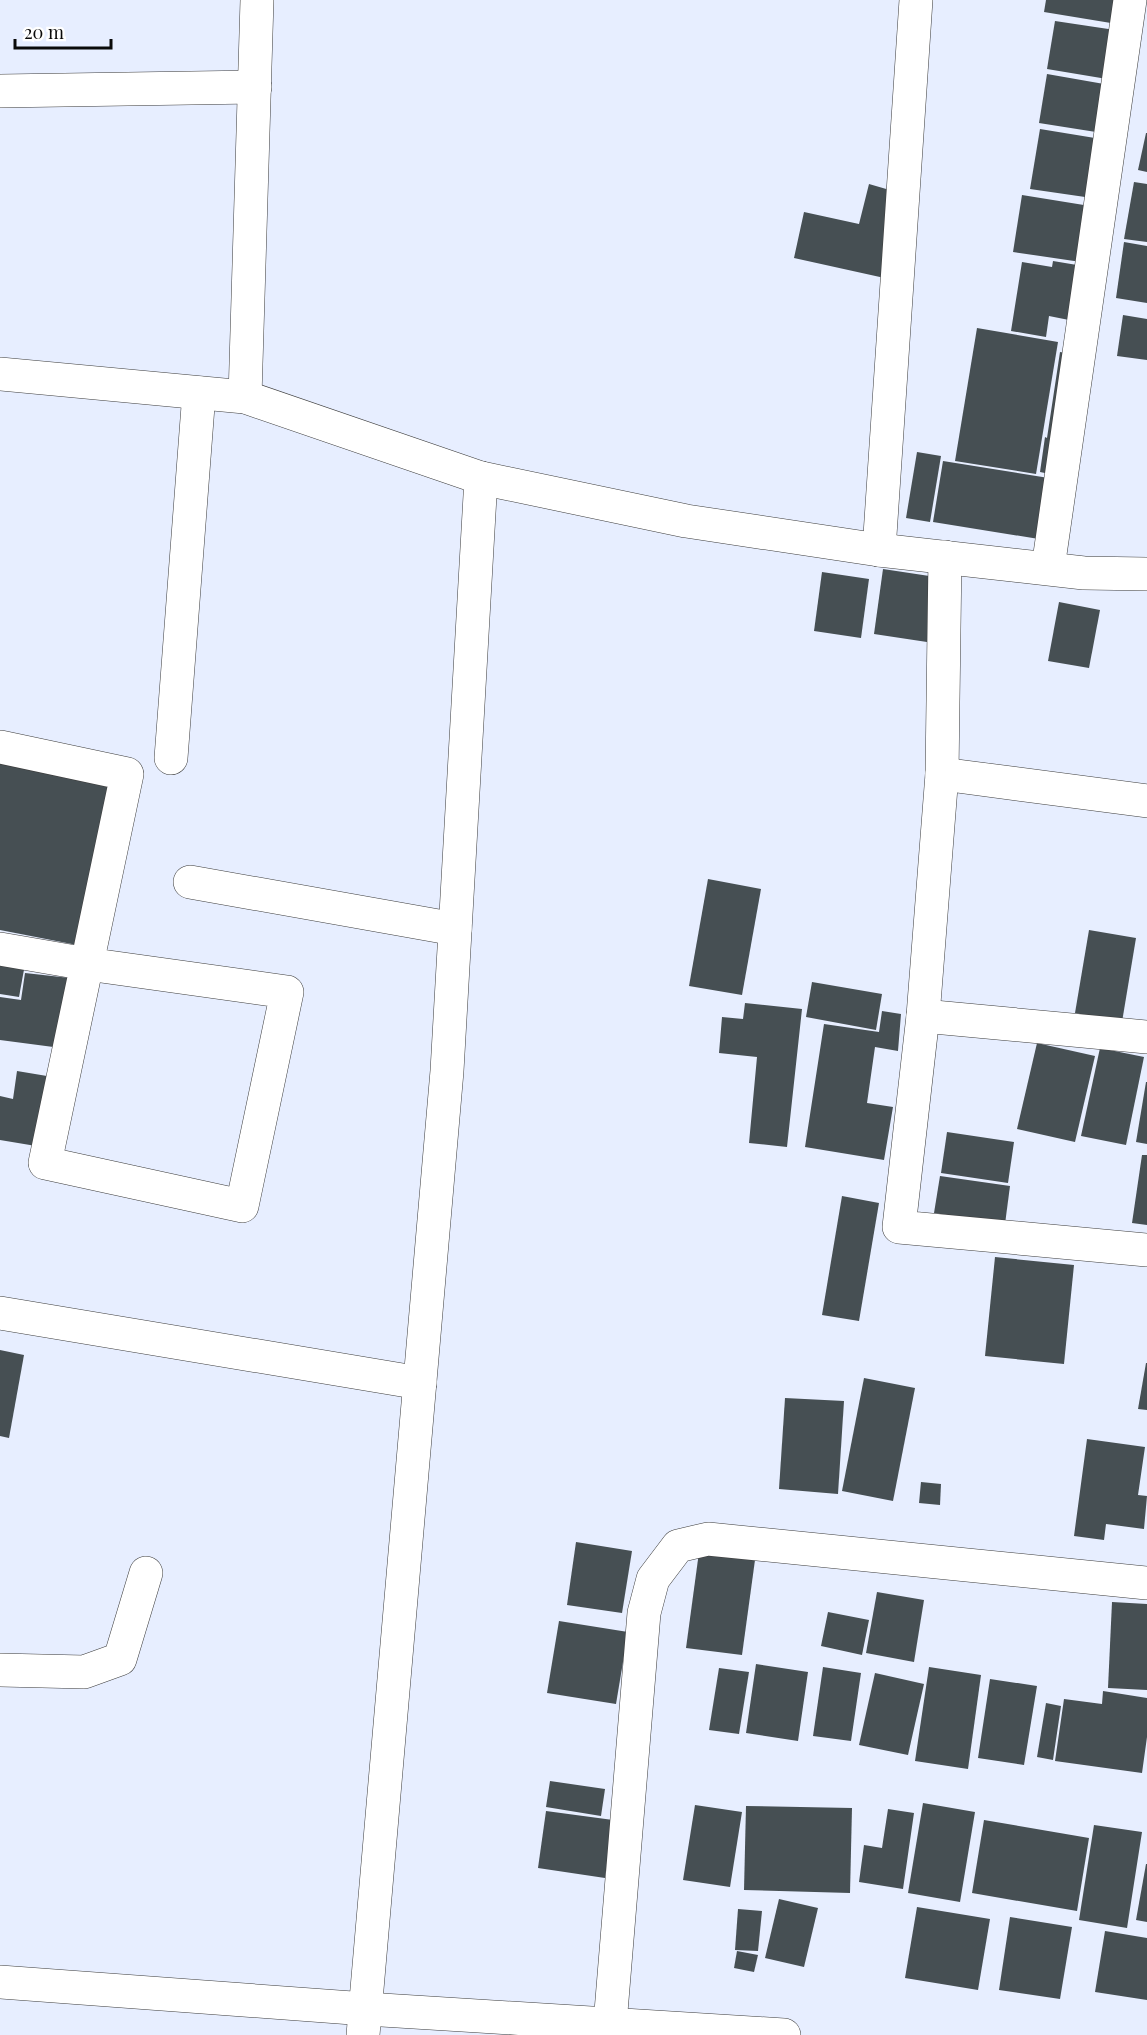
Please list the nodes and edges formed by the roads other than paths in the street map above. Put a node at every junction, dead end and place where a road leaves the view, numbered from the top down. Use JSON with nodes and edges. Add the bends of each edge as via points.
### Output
{"nodes":[{"id":1,"x":257,"y":0,"type":"edge"},
{"id":2,"x":916,"y":0,"type":"edge"},
{"id":3,"x":1130,"y":0,"type":"edge"},
{"id":4,"x":255,"y":87,"type":"junction"},
{"id":5,"x":0,"y":91,"type":"edge"},
{"id":6,"x":0,"y":374,"type":"edge"},
{"id":7,"x":199,"y":393,"type":"junction"},
{"id":8,"x":244,"y":397,"type":"junction"},
{"id":9,"x":481,"y":478,"type":"junction"},
{"id":10,"x":879,"y":550,"type":"junction"},
{"id":11,"x":945,"y":557,"type":"junction"},
{"id":12,"x":1048,"y":568,"type":"junction"},
{"id":13,"x":1147,"y":574,"type":"edge"},
{"id":14,"x":0,"y":747,"type":"edge"},
{"id":15,"x":171,"y":758,"type":"dead end"},
{"id":16,"x":942,"y":774,"type":"junction"},
{"id":17,"x":1147,"y":801,"type":"edge"},
{"id":18,"x":190,"y":882,"type":"dead end"},
{"id":19,"x":455,"y":929,"type":"junction"},
{"id":20,"x":0,"y":949,"type":"edge"},
{"id":21,"x":87,"y":964,"type":"junction"},
{"id":22,"x":923,"y":1016,"type":"junction"},
{"id":23,"x":1147,"y":1037,"type":"edge"},
{"id":24,"x":1147,"y":1250,"type":"edge"},
{"id":25,"x":0,"y":1313,"type":"edge"},
{"id":26,"x":420,"y":1383,"type":"junction"},
{"id":27,"x":146,"y":1573,"type":"dead end"},
{"id":28,"x":1147,"y":1583,"type":"edge"},
{"id":29,"x":0,"y":1670,"type":"edge"},
{"id":30,"x":0,"y":1982,"type":"edge"},
{"id":31,"x":365,"y":2022,"type":"edge"},
{"id":32,"x":610,"y":2024,"type":"junction"},
{"id":33,"x":567,"y":2029,"type":"edge"},
{"id":34,"x":784,"y":2035,"type":"edge"}],
"edges":[{"from":1,"to":4,"type":"street"},
{"from":2,"to":10,"type":"street"},
{"from":3,"to":12,"type":"street"},
{"from":4,"to":5,"type":"street"},
{"from":4,"to":8,"type":"street"},
{"from":6,"to":7,"type":"street"},
{"from":7,"to":8,"type":"street"},
{"from":7,"to":15,"type":"street"},
{"from":8,"to":9,"type":"street"},
{"from":9,"to":10,"type":"street","via":[[686,521]]},
{"from":9,"to":19,"type":"street"},
{"from":10,"to":11,"type":"street"},
{"from":11,"to":12,"type":"street"},
{"from":11,"to":16,"type":"street"},
{"from":12,"to":13,"type":"street"},
{"from":14,"to":21,"type":"street","via":[[127,774]]},
{"from":16,"to":17,"type":"street"},
{"from":16,"to":22,"type":"street"},
{"from":18,"to":19,"type":"street"},
{"from":19,"to":26,"type":"street"},
{"from":20,"to":21,"type":"street"},
{"from":21,"to":21,"type":"street","via":[[45,1163],[242,1206],[287,992]]},
{"from":22,"to":23,"type":"street"},
{"from":22,"to":24,"type":"street","via":[[899,1227]]},
{"from":25,"to":26,"type":"street"},
{"from":26,"to":31,"type":"street"},
{"from":27,"to":29,"type":"street","via":[[120,1659],[84,1672]]},
{"from":28,"to":32,"type":"street","via":[[708,1539],[678,1546],[653,1578],[644,1613]]},
{"from":30,"to":31,"type":"street"},
{"from":31,"to":33,"type":"street"},
{"from":32,"to":33,"type":"street"},
{"from":32,"to":34,"type":"street"}]}
